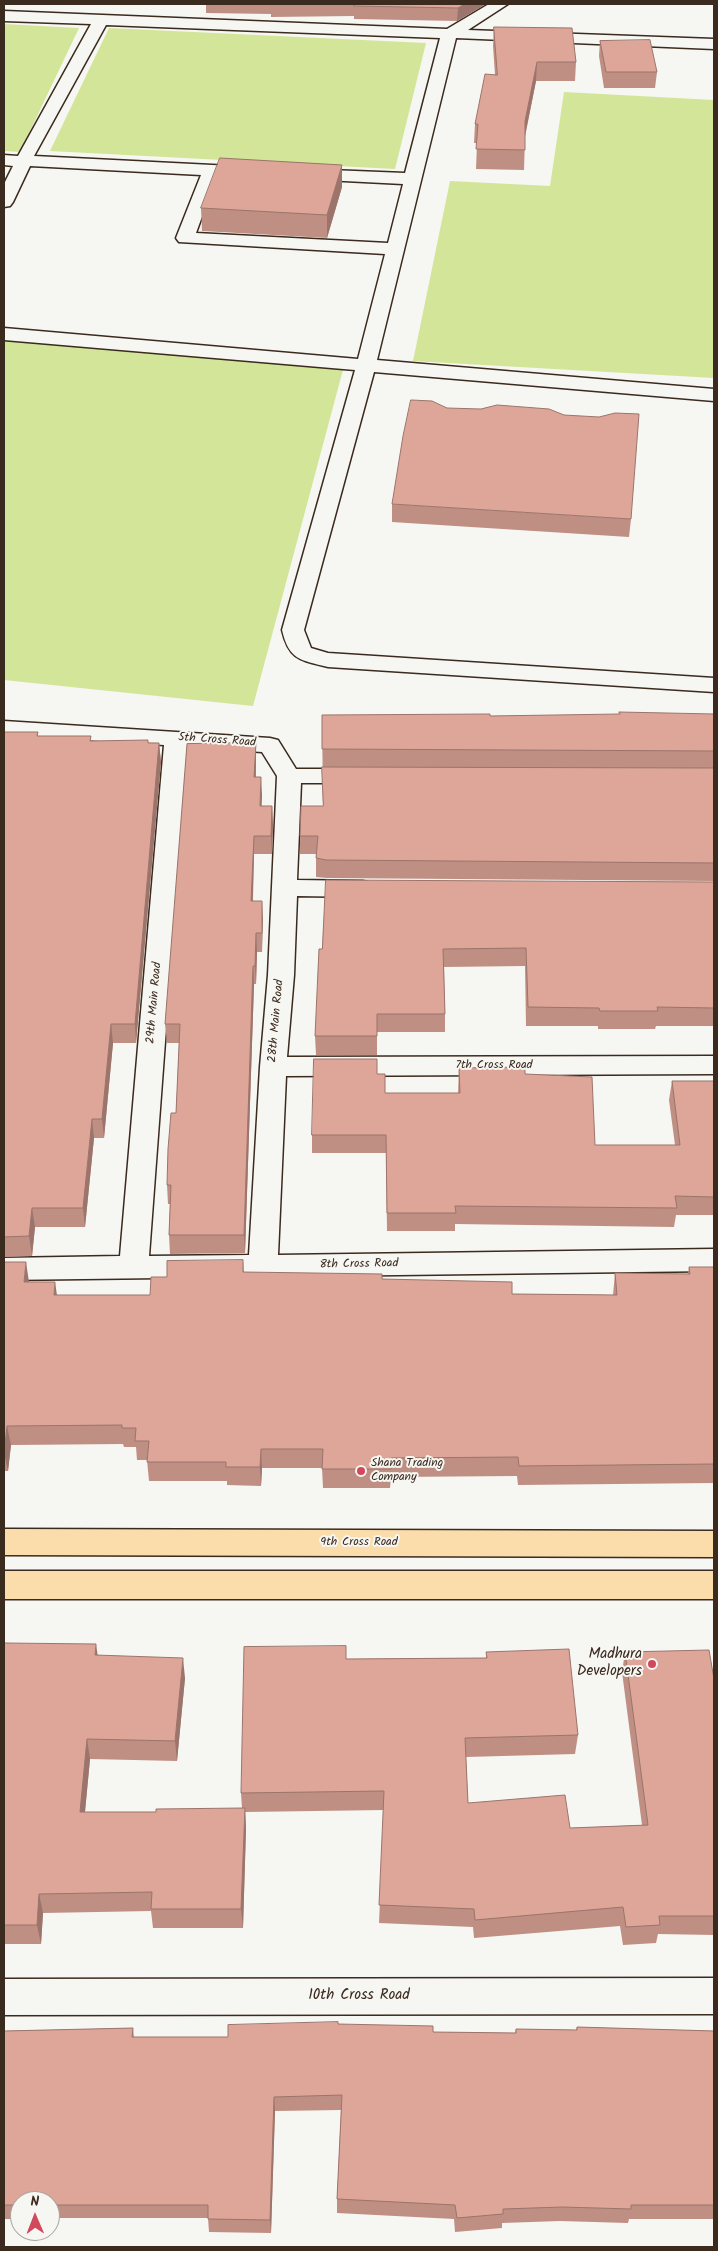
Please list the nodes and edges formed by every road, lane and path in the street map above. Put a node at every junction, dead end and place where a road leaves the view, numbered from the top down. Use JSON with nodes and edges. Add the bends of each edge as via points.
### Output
{"nodes":[{"id":1,"x":500,"y":4,"type":"edge"},
{"id":2,"x":4,"y":16,"type":"edge"},
{"id":3,"x":101,"y":20,"type":"junction"},
{"id":4,"x":450,"y":34,"type":"junction"},
{"id":5,"x":714,"y":44,"type":"edge"},
{"id":6,"x":4,"y":160,"type":"edge"},
{"id":7,"x":24,"y":160,"type":"junction"},
{"id":8,"x":211,"y":170,"type":"junction"},
{"id":9,"x":269,"y":172,"type":"edge"},
{"id":10,"x":288,"y":173,"type":"edge"},
{"id":11,"x":413,"y":179,"type":"junction"},
{"id":12,"x":4,"y":202,"type":"edge"},
{"id":13,"x":395,"y":249,"type":"junction"},
{"id":14,"x":4,"y":334,"type":"edge"},
{"id":15,"x":366,"y":365,"type":"junction"},
{"id":16,"x":714,"y":394,"type":"edge"},
{"id":17,"x":714,"y":685,"type":"edge"},
{"id":18,"x":4,"y":728,"type":"edge"},
{"id":19,"x":176,"y":738,"type":"junction"},
{"id":20,"x":289,"y":776,"type":"junction"},
{"id":21,"x":378,"y":776,"type":"edge"},
{"id":22,"x":284,"y":888,"type":"junction"},
{"id":23,"x":384,"y":889,"type":"edge"},
{"id":24,"x":714,"y":1065,"type":"edge"},
{"id":25,"x":273,"y":1067,"type":"junction"},
{"id":26,"x":714,"y":1260,"type":"edge"},
{"id":27,"x":263,"y":1266,"type":"junction"},
{"id":28,"x":134,"y":1268,"type":"junction"},
{"id":29,"x":4,"y":1269,"type":"edge"},
{"id":30,"x":4,"y":1542,"type":"edge"},
{"id":31,"x":714,"y":1544,"type":"edge"},
{"id":32,"x":4,"y":1585,"type":"edge"},
{"id":33,"x":714,"y":1585,"type":"edge"},
{"id":34,"x":4,"y":1996,"type":"edge"},
{"id":35,"x":714,"y":1996,"type":"edge"}],
"edges":[{"from":1,"to":4,"type":"street"},
{"from":2,"to":3,"type":"street"},
{"from":3,"to":4,"type":"street"},
{"from":3,"to":7,"type":"street"},
{"from":4,"to":5,"type":"street"},
{"from":4,"to":11,"type":"street"},
{"from":6,"to":7,"type":"street"},
{"from":7,"to":8,"type":"street"},
{"from":7,"to":12,"type":"street"},
{"from":8,"to":9,"type":"street"},
{"from":8,"to":13,"type":"street","via":[[186,238]]},
{"from":10,"to":11,"type":"street"},
{"from":11,"to":13,"type":"street"},
{"from":13,"to":15,"type":"street"},
{"from":14,"to":15,"type":"street"},
{"from":15,"to":16,"type":"street"},
{"from":15,"to":17,"type":"street","via":[[293,630],[296,647],[302,654],[328,660]]},
{"from":18,"to":19,"type":"street","name":"5th Cross Road"},
{"from":19,"to":20,"type":"street","name":"5th Cross Road","via":[[270,745]]},
{"from":19,"to":28,"type":"street","name":"29th Main Road"},
{"from":20,"to":21,"type":"street"},
{"from":20,"to":22,"type":"street","name":"28th Main Road"},
{"from":22,"to":23,"type":"street"},
{"from":22,"to":25,"type":"street","name":"28th Main Road"},
{"from":24,"to":25,"type":"street","name":"7th Cross Road"},
{"from":25,"to":27,"type":"street","name":"28th Main Road"},
{"from":26,"to":27,"type":"street","name":"8th Cross Road"},
{"from":27,"to":28,"type":"street","name":"8th Cross Road"},
{"from":28,"to":29,"type":"street","name":"8th Cross Road"},
{"from":30,"to":31,"type":"main road","name":"9th Cross Road"},
{"from":32,"to":33,"type":"main road"},
{"from":34,"to":35,"type":"street","name":"10th Cross Road"}]}
